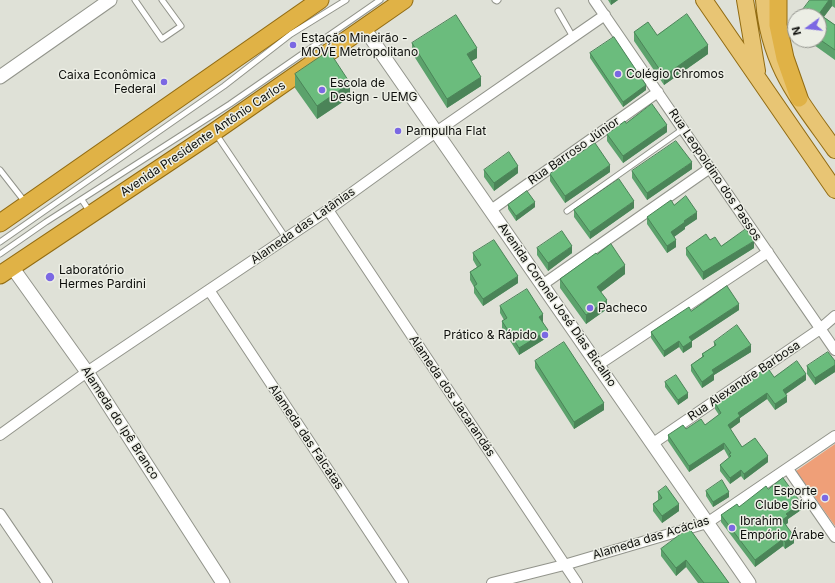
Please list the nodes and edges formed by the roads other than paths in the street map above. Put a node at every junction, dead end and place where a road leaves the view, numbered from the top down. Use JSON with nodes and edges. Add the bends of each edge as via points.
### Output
{"nodes":[{"id":1,"x":110,"y":0,"type":"edge"},
{"id":2,"x":135,"y":0,"type":"edge"},
{"id":3,"x":162,"y":0,"type":"edge"},
{"id":4,"x":320,"y":0,"type":"edge"},
{"id":5,"x":346,"y":0,"type":"edge"},
{"id":6,"x":380,"y":0,"type":"edge"},
{"id":7,"x":404,"y":0,"type":"edge"},
{"id":8,"x":594,"y":0,"type":"edge"},
{"id":9,"x":704,"y":0,"type":"edge"},
{"id":10,"x":745,"y":0,"type":"edge"},
{"id":11,"x":764,"y":0,"type":"edge"},
{"id":12,"x":778,"y":0,"type":"edge"},
{"id":13,"x":558,"y":10,"type":"dead end"},
{"id":14,"x":605,"y":15,"type":"junction"},
{"id":15,"x":364,"y":28,"type":"junction"},
{"id":16,"x":573,"y":37,"type":"junction"},
{"id":17,"x":0,"y":77,"type":"edge"},
{"id":18,"x":766,"y":90,"type":"junction"},
{"id":19,"x":658,"y":92,"type":"junction"},
{"id":20,"x":799,"y":98,"type":"junction"},
{"id":21,"x":683,"y":129,"type":"junction"},
{"id":22,"x":214,"y":132,"type":"junction"},
{"id":23,"x":436,"y":132,"type":"junction"},
{"id":24,"x":835,"y":150,"type":"edge"},
{"id":25,"x":710,"y":168,"type":"junction"},
{"id":26,"x":0,"y":170,"type":"edge"},
{"id":27,"x":835,"y":190,"type":"edge"},
{"id":28,"x":82,"y":200,"type":"junction"},
{"id":29,"x":27,"y":205,"type":"junction"},
{"id":30,"x":328,"y":210,"type":"junction"},
{"id":31,"x":491,"y":210,"type":"junction"},
{"id":32,"x":567,"y":211,"type":"dead end"},
{"id":33,"x":91,"y":214,"type":"junction"},
{"id":34,"x":2,"y":220,"type":"edge"},
{"id":35,"x":286,"y":238,"type":"junction"},
{"id":36,"x":0,"y":242,"type":"edge"},
{"id":37,"x":768,"y":252,"type":"junction"},
{"id":38,"x":0,"y":254,"type":"edge"},
{"id":39,"x":6,"y":271,"type":"edge"},
{"id":40,"x":542,"y":285,"type":"junction"},
{"id":41,"x":209,"y":290,"type":"junction"},
{"id":42,"x":835,"y":316,"type":"edge"},
{"id":43,"x":820,"y":329,"type":"junction"},
{"id":44,"x":835,"y":350,"type":"edge"},
{"id":45,"x":598,"y":365,"type":"junction"},
{"id":46,"x":87,"y":372,"type":"junction"},
{"id":47,"x":0,"y":435,"type":"edge"},
{"id":48,"x":835,"y":436,"type":"edge"},
{"id":49,"x":652,"y":444,"type":"junction"},
{"id":50,"x":788,"y":469,"type":"junction"},
{"id":51,"x":0,"y":514,"type":"edge"},
{"id":52,"x":707,"y":523,"type":"junction"},
{"id":53,"x":835,"y":537,"type":"edge"},
{"id":54,"x":564,"y":565,"type":"junction"},
{"id":55,"x":47,"y":583,"type":"edge"},
{"id":56,"x":223,"y":583,"type":"edge"},
{"id":57,"x":403,"y":583,"type":"edge"},
{"id":58,"x":492,"y":583,"type":"edge"},
{"id":59,"x":576,"y":583,"type":"edge"},
{"id":60,"x":749,"y":583,"type":"edge"}],
"edges":[{"from":1,"to":17,"type":"street"},
{"from":2,"to":3,"type":"lane","via":[[162,39],[181,26]]},
{"from":4,"to":29,"type":"highway"},
{"from":5,"to":36,"type":"lane","via":[[291,34],[224,86]]},
{"from":6,"to":28,"type":"lane","via":[[230,104]]},
{"from":7,"to":15,"type":"highway","name":"Avenida Presidente Antônio Carlos"},
{"from":8,"to":14,"type":"street","name":"Rua Leopoldino dos Passos"},
{"from":9,"to":18,"type":"main road"},
{"from":10,"to":18,"type":"main road","via":[[755,67]]},
{"from":11,"to":20,"type":"main road","via":[[768,31],[775,56]]},
{"from":12,"to":20,"type":"highway","via":[[778,25],[785,58]]},
{"from":13,"to":16,"type":"lane"},
{"from":14,"to":16,"type":"street","name":"Alameda das Latânias"},
{"from":14,"to":19,"type":"street","name":"Rua Leopoldino dos Passos"},
{"from":15,"to":22,"type":"highway","name":"Avenida Presidente Antônio Carlos"},
{"from":15,"to":23,"type":"street","name":"Avenida Coronel José Dias Bicalho"},
{"from":16,"to":23,"type":"street","name":"Alameda das Latânias"},
{"from":18,"to":27,"type":"main road"},
{"from":19,"to":21,"type":"street","name":"Rua Leopoldino dos Passos"},
{"from":19,"to":31,"type":"street","name":"Rua Barroso Júnior"},
{"from":20,"to":24,"type":"main road"},
{"from":21,"to":25,"type":"street","name":"Rua Leopoldino dos Passos"},
{"from":21,"to":32,"type":"lane"},
{"from":22,"to":33,"type":"highway","name":"Avenida Presidente Antônio Carlos"},
{"from":22,"to":35,"type":"lane"},
{"from":23,"to":30,"type":"street","name":"Alameda das Latânias"},
{"from":23,"to":31,"type":"street","name":"Avenida Coronel José Dias Bicalho"},
{"from":25,"to":37,"type":"street","name":"Rua Leopoldino dos Passos"},
{"from":25,"to":40,"type":"street"},
{"from":26,"to":29,"type":"lane"},
{"from":28,"to":33,"type":"lane"},
{"from":28,"to":38,"type":"lane"},
{"from":29,"to":34,"type":"highway"},
{"from":30,"to":35,"type":"street","name":"Alameda das Latânias"},
{"from":30,"to":54,"type":"street","name":"Alameda dos Jacarandás"},
{"from":31,"to":40,"type":"street","name":"Avenida Coronel José Dias Bicalho"},
{"from":33,"to":39,"type":"highway","name":"Avenida Presidente Antônio Carlos"},
{"from":35,"to":41,"type":"street","name":"Alameda das Latânias"},
{"from":37,"to":43,"type":"street","name":"Rua Leopoldino dos Passos"},
{"from":37,"to":45,"type":"street"},
{"from":39,"to":46,"type":"street","name":"Alameda do Ipê Branco"},
{"from":40,"to":45,"type":"street","name":"Avenida Coronel José Dias Bicalho"},
{"from":41,"to":46,"type":"street","name":"Alameda das Latânias"},
{"from":41,"to":57,"type":"street","name":"Alameda das Falcatas"},
{"from":42,"to":43,"type":"street","name":"Rua Alexandre Barbosa"},
{"from":43,"to":44,"type":"street","name":"Rua Leopoldino dos Passos"},
{"from":43,"to":49,"type":"street","name":"Rua Alexandre Barbosa"},
{"from":45,"to":49,"type":"street","name":"Avenida Coronel José Dias Bicalho"},
{"from":46,"to":47,"type":"street","name":"Alameda das Latânias"},
{"from":46,"to":56,"type":"street","name":"Alameda do Ipê Branco"},
{"from":48,"to":50,"type":"street","name":"Alameda das Acácias"},
{"from":49,"to":52,"type":"street","name":"Avenida Coronel José Dias Bicalho"},
{"from":50,"to":52,"type":"street","name":"Alameda das Acácias"},
{"from":50,"to":53,"type":"street"},
{"from":51,"to":55,"type":"street"},
{"from":52,"to":54,"type":"street","name":"Alameda das Acácias"},
{"from":52,"to":60,"type":"street","name":"Avenida Coronel José Dias Bicalho"},
{"from":54,"to":58,"type":"street","name":"Alameda das Acácias"},
{"from":54,"to":59,"type":"street","name":"Alameda dos Jacarandás"}]}
